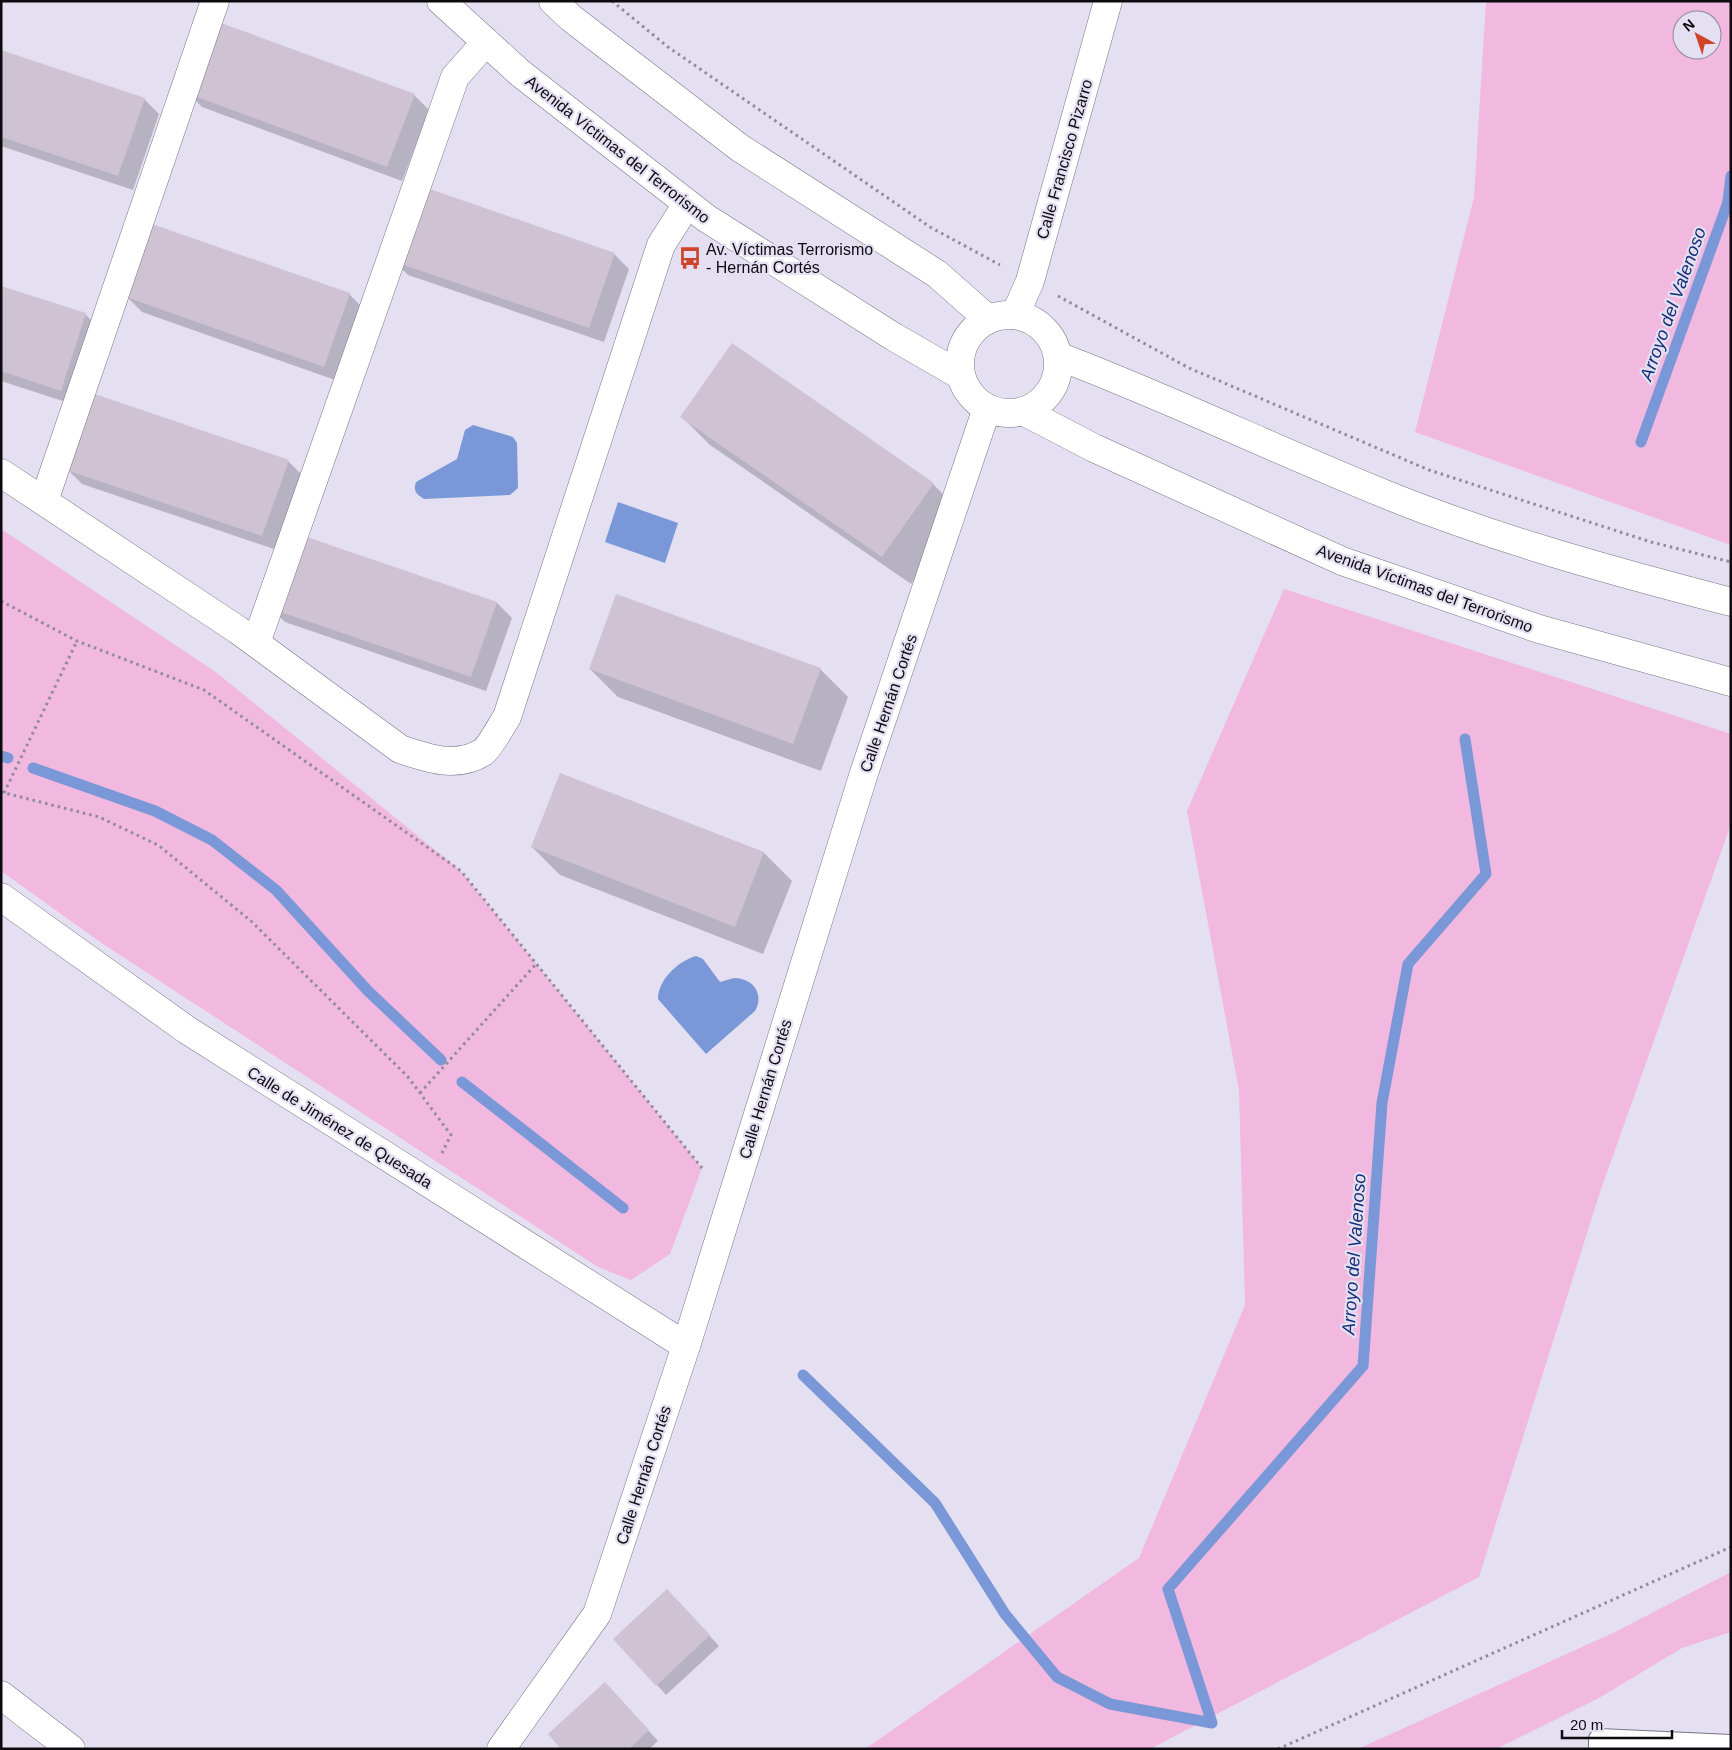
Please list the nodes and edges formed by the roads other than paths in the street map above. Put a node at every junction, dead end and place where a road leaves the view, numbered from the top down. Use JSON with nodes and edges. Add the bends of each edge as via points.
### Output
{"nodes":[{"id":1,"x":215,"y":1,"type":"edge"},
{"id":2,"x":441,"y":1,"type":"edge"},
{"id":3,"x":553,"y":1,"type":"edge"},
{"id":4,"x":1108,"y":1,"type":"edge"},
{"id":5,"x":486,"y":42,"type":"junction"},
{"id":6,"x":687,"y":204,"type":"junction"},
{"id":7,"x":1015,"y":315,"type":"junction"},
{"id":8,"x":988,"y":319,"type":"junction"},
{"id":9,"x":1058,"y":356,"type":"junction"},
{"id":10,"x":960,"y":375,"type":"junction"},
{"id":11,"x":987,"y":408,"type":"junction"},
{"id":12,"x":1023,"y":411,"type":"junction"},
{"id":13,"x":1,"y":472,"type":"edge"},
{"id":14,"x":44,"y":501,"type":"junction"},
{"id":15,"x":1731,"y":602,"type":"edge"},
{"id":16,"x":256,"y":643,"type":"junction"},
{"id":17,"x":1731,"y":682,"type":"edge"},
{"id":18,"x":1,"y":897,"type":"edge"},
{"id":19,"x":686,"y":1346,"type":"junction"},
{"id":20,"x":1,"y":1696,"type":"edge"},
{"id":21,"x":1731,"y":1745,"type":"edge"},
{"id":22,"x":71,"y":1749,"type":"edge"},
{"id":23,"x":501,"y":1749,"type":"edge"},
{"id":24,"x":1599,"y":1749,"type":"edge"}],
"edges":[{"from":1,"to":14,"type":"street"},
{"from":2,"to":5,"type":"street","name":"Avenida Víctimas del Terrorismo"},
{"from":3,"to":8,"type":"street","via":[[740,148],[937,274]]},
{"from":4,"to":7,"type":"street","name":"Calle Francisco Pizarro","via":[[1030,281]]},
{"from":5,"to":6,"type":"street","name":"Avenida Víctimas del Terrorismo","via":[[520,73]]},
{"from":5,"to":16,"type":"street","via":[[455,77]]},
{"from":6,"to":10,"type":"street","name":"Avenida Víctimas del Terrorismo","via":[[894,337]]},
{"from":6,"to":16,"type":"street","via":[[661,246],[507,717],[484,752],[459,761],[431,760],[400,749]]},
{"from":7,"to":8,"type":"street"},
{"from":7,"to":9,"type":"street","via":[[1035,322],[1045,331]]},
{"from":8,"to":10,"type":"street","via":[[971,333],[960,352]]},
{"from":9,"to":12,"type":"street","via":[[1056,379],[1043,399]]},
{"from":9,"to":15,"type":"street","via":[[1130,383],[1393,497],[1581,563]]},
{"from":10,"to":11,"type":"street","via":[[966,389]]},
{"from":11,"to":12,"type":"street","via":[[1011,413]]},
{"from":11,"to":19,"type":"street","name":"Calle Hernán Cortés","via":[[864,774]]},
{"from":12,"to":17,"type":"street","name":"Avenida Víctimas del Terrorismo","via":[[1094,448],[1342,561],[1539,629]]},
{"from":13,"to":14,"type":"street"},
{"from":14,"to":16,"type":"street"},
{"from":18,"to":19,"type":"street","name":"Calle de Jiménez de Quesada","via":[[187,1030]]},
{"from":19,"to":23,"type":"street","name":"Calle Hernán Cortés","via":[[597,1614]]},
{"from":20,"to":22,"type":"street"},
{"from":21,"to":24,"type":"lane","via":[[1599,1739]]}]}
